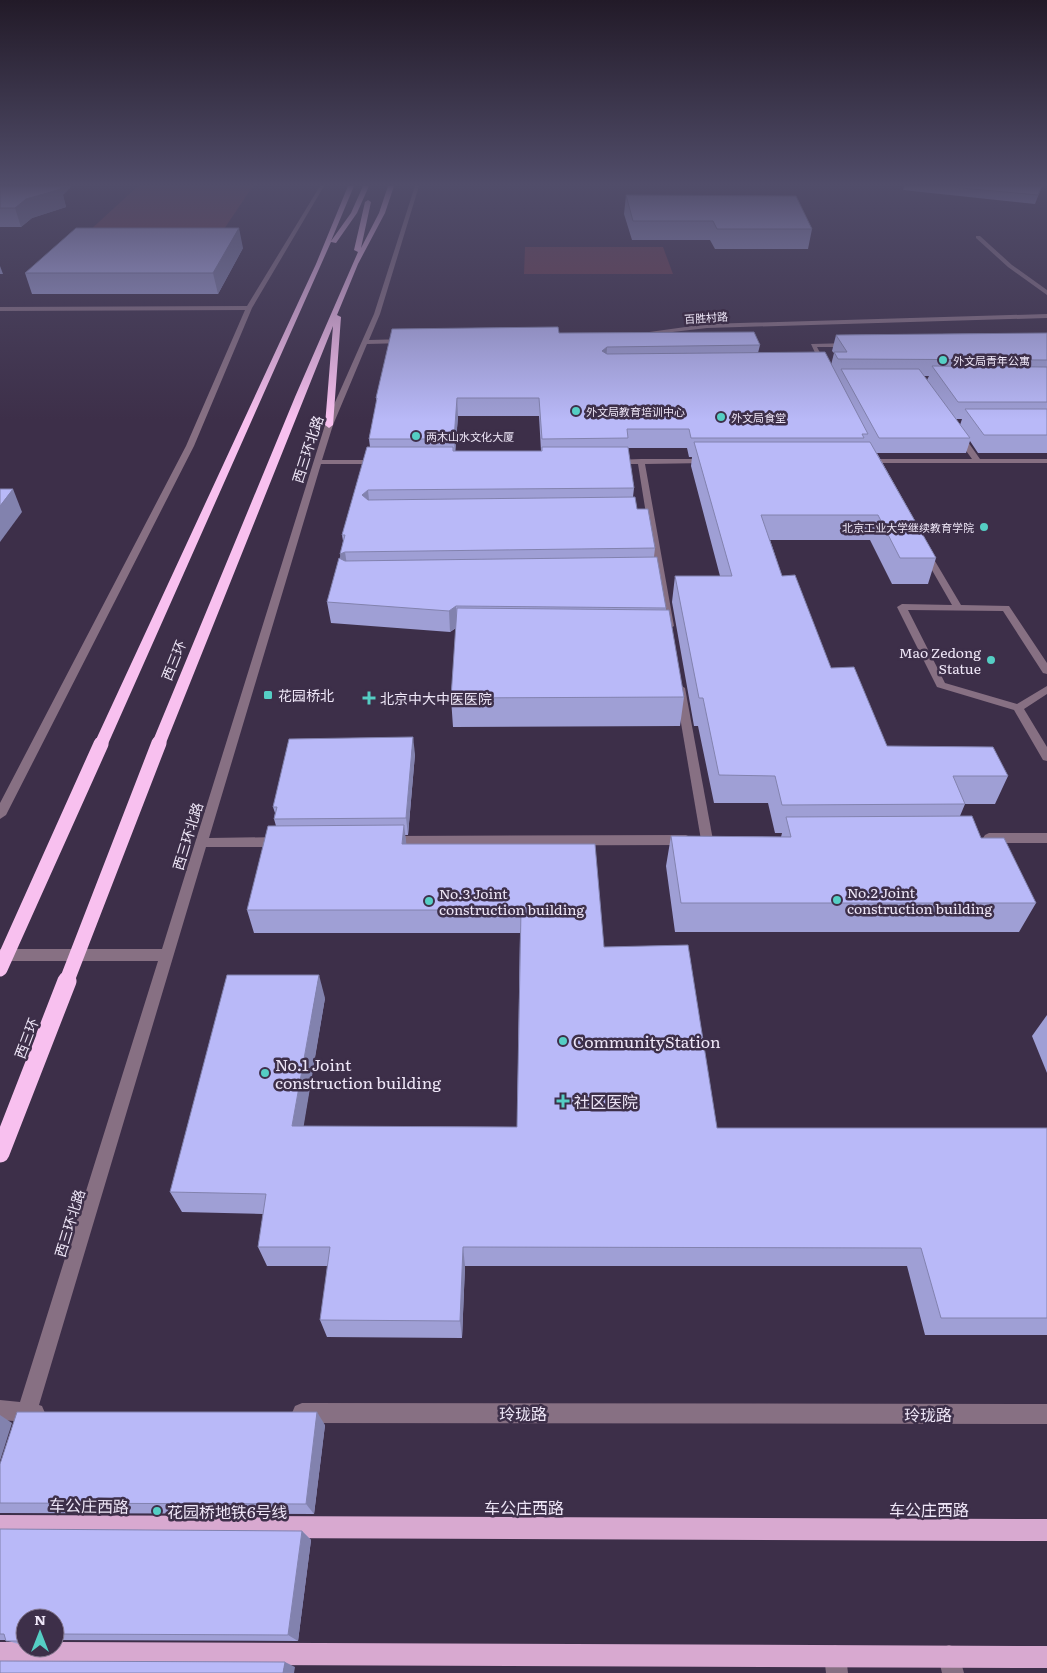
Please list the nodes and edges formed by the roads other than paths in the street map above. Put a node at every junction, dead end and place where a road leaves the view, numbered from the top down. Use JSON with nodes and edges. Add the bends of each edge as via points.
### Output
{"nodes":[{"id":1,"x":275,"y":264,"type":"edge"},
{"id":2,"x":319,"y":264,"type":"edge"},
{"id":3,"x":355,"y":264,"type":"edge"},
{"id":4,"x":393,"y":264,"type":"edge"},
{"id":5,"x":1008,"y":264,"type":"edge"},
{"id":6,"x":1047,"y":293,"type":"edge"},
{"id":7,"x":338,"y":304,"type":"junction"},
{"id":8,"x":249,"y":308,"type":"junction"},
{"id":9,"x":0,"y":309,"type":"edge"},
{"id":10,"x":1047,"y":316,"type":"edge"},
{"id":11,"x":634,"y":335,"type":"edge"},
{"id":12,"x":416,"y":341,"type":"edge"},
{"id":13,"x":366,"y":342,"type":"junction"},
{"id":14,"x":862,"y":345,"type":"edge"},
{"id":15,"x":814,"y":366,"type":"edge"},
{"id":16,"x":329,"y":425,"type":"junction"},
{"id":17,"x":956,"y":430,"type":"edge"},
{"id":18,"x":718,"y":461,"type":"edge"},
{"id":19,"x":854,"y":461,"type":"edge"},
{"id":20,"x":978,"y":461,"type":"junction"},
{"id":21,"x":1047,"y":461,"type":"edge"},
{"id":22,"x":317,"y":462,"type":"junction"},
{"id":23,"x":388,"y":462,"type":"edge"},
{"id":24,"x":602,"y":462,"type":"edge"},
{"id":25,"x":641,"y":462,"type":"junction"},
{"id":26,"x":920,"y":542,"type":"edge"},
{"id":27,"x":958,"y":607,"type":"junction"},
{"id":28,"x":661,"y":634,"type":"edge"},
{"id":29,"x":1047,"y":671,"type":"edge"},
{"id":30,"x":677,"y":673,"type":"edge"},
{"id":31,"x":1047,"y":689,"type":"edge"},
{"id":32,"x":1018,"y":708,"type":"junction"},
{"id":33,"x":1047,"y":757,"type":"edge"},
{"id":34,"x":0,"y":815,"type":"edge"},
{"id":35,"x":979,"y":838,"type":"edge"},
{"id":36,"x":1047,"y":838,"type":"edge"},
{"id":37,"x":201,"y":842,"type":"junction"},
{"id":38,"x":289,"y":842,"type":"edge"},
{"id":39,"x":377,"y":842,"type":"edge"},
{"id":40,"x":0,"y":955,"type":"edge"},
{"id":41,"x":167,"y":955,"type":"junction"},
{"id":42,"x":0,"y":969,"type":"edge"},
{"id":43,"x":0,"y":1153,"type":"edge"},
{"id":44,"x":0,"y":1410,"type":"edge"},
{"id":45,"x":26,"y":1412,"type":"junction"},
{"id":46,"x":52,"y":1412,"type":"edge"},
{"id":47,"x":283,"y":1413,"type":"edge"},
{"id":48,"x":1047,"y":1414,"type":"edge"},
{"id":49,"x":18,"y":1439,"type":"edge"},
{"id":50,"x":0,"y":1526,"type":"edge"},
{"id":51,"x":1047,"y":1530,"type":"edge"},
{"id":52,"x":0,"y":1653,"type":"edge"},
{"id":53,"x":1047,"y":1656,"type":"edge"},
{"id":54,"x":836,"y":1665,"type":"edge"},
{"id":55,"x":951,"y":1665,"type":"edge"}],
"edges":[{"from":1,"to":8,"type":"street"},
{"from":2,"to":42,"type":"highway","bridge":true},
{"from":3,"to":7,"type":"highway","name":"西三环"},
{"from":4,"to":13,"type":"street","name":"西三环北路"},
{"from":5,"to":6,"type":"street"},
{"from":7,"to":16,"type":"highway"},
{"from":7,"to":43,"type":"highway","name":"西三环","bridge":true,"via":[[158,743]]},
{"from":8,"to":9,"type":"street"},
{"from":8,"to":34,"type":"street","via":[[190,446]]},
{"from":10,"to":11,"type":"street","name":"百胜村路","via":[[707,326]]},
{"from":12,"to":13,"type":"street"},
{"from":13,"to":16,"type":"street","name":"西三环北路"},
{"from":14,"to":15,"type":"street","via":[[813,345],[826,369]]},
{"from":16,"to":22,"type":"street","name":"西三环北路"},
{"from":17,"to":20,"type":"street"},
{"from":18,"to":25,"type":"street"},
{"from":19,"to":20,"type":"street"},
{"from":20,"to":21,"type":"street"},
{"from":22,"to":23,"type":"street"},
{"from":22,"to":37,"type":"street","name":"西三环北路"},
{"from":24,"to":25,"type":"street"},
{"from":25,"to":28,"type":"street","via":[[644,512],[670,634]]},
{"from":26,"to":27,"type":"street"},
{"from":27,"to":29,"type":"street","via":[[1006,608]]},
{"from":27,"to":32,"type":"street","via":[[902,607],[941,685]]},
{"from":30,"to":39,"type":"street","via":[[711,840]]},
{"from":31,"to":32,"type":"street"},
{"from":32,"to":33,"type":"street"},
{"from":35,"to":36,"type":"street"},
{"from":37,"to":38,"type":"street"},
{"from":37,"to":41,"type":"street","name":"西三环北路"},
{"from":40,"to":41,"type":"street"},
{"from":41,"to":45,"type":"street","name":"西三环北路"},
{"from":44,"to":45,"type":"street"},
{"from":45,"to":46,"type":"street"},
{"from":45,"to":49,"type":"street","name":"西三环北路"},
{"from":47,"to":48,"type":"street","name":"玲珑路"},
{"from":50,"to":51,"type":"main road","name":"车公庄西路"},
{"from":52,"to":54,"type":"main road"},
{"from":53,"to":55,"type":"main road"},
{"from":54,"to":55,"type":"main road"}]}
